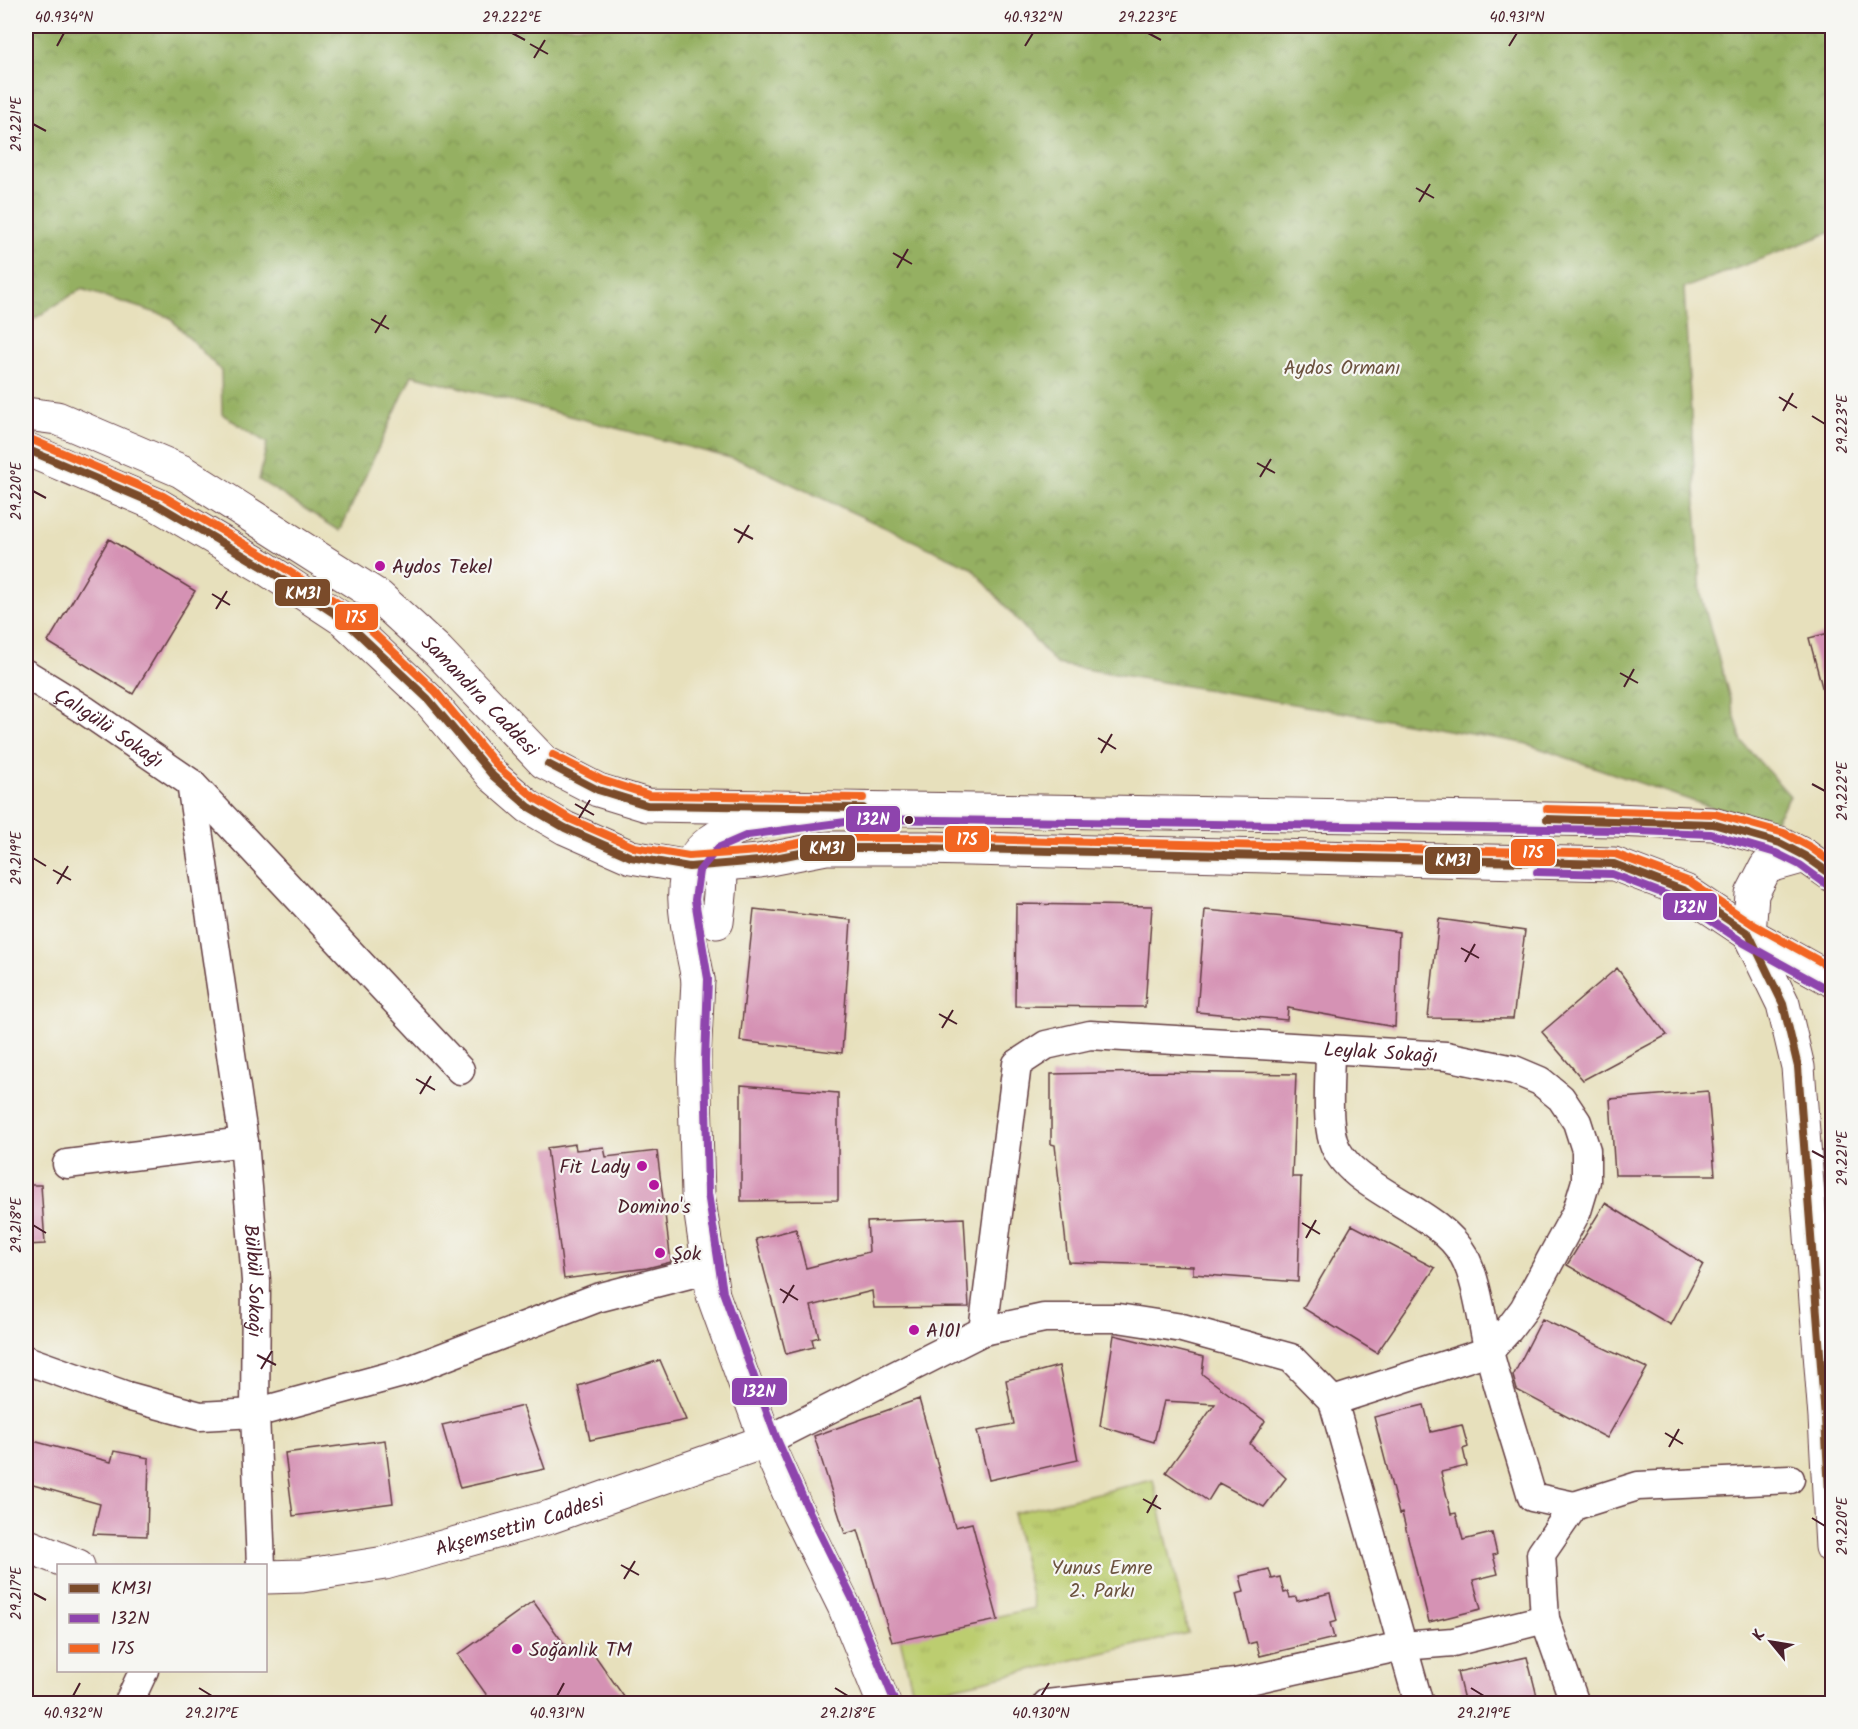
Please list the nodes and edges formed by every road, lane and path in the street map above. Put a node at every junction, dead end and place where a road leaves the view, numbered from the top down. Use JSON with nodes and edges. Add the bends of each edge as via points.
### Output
{"nodes":[{"id":1,"x":26,"y":414,"type":"edge"},
{"id":2,"x":26,"y":449,"type":"edge"},
{"id":3,"x":26,"y":674,"type":"edge"},
{"id":4,"x":190,"y":783,"type":"junction"},
{"id":5,"x":647,"y":805,"type":"junction"},
{"id":6,"x":867,"y":808,"type":"junction"},
{"id":7,"x":1805,"y":856,"type":"junction"},
{"id":8,"x":631,"y":857,"type":"junction"},
{"id":9,"x":707,"y":857,"type":"junction"},
{"id":10,"x":759,"y":861,"type":"junction"},
{"id":11,"x":1833,"y":875,"type":"edge"},
{"id":12,"x":684,"y":900,"type":"junction"},
{"id":13,"x":717,"y":922,"type":"junction"},
{"id":14,"x":1749,"y":934,"type":"junction"},
{"id":15,"x":698,"y":980,"type":"junction"},
{"id":16,"x":1833,"y":980,"type":"edge"},
{"id":17,"x":1330,"y":1050,"type":"junction"},
{"id":18,"x":460,"y":1070,"type":"dead end"},
{"id":19,"x":244,"y":1142,"type":"junction"},
{"id":20,"x":67,"y":1164,"type":"dead end"},
{"id":21,"x":710,"y":1269,"type":"junction"},
{"id":22,"x":983,"y":1331,"type":"junction"},
{"id":23,"x":1489,"y":1351,"type":"junction"},
{"id":24,"x":26,"y":1360,"type":"edge"},
{"id":25,"x":1333,"y":1401,"type":"junction"},
{"id":26,"x":255,"y":1413,"type":"junction"},
{"id":27,"x":766,"y":1441,"type":"junction"},
{"id":28,"x":1790,"y":1479,"type":"dead end"},
{"id":29,"x":1574,"y":1506,"type":"junction"},
{"id":30,"x":26,"y":1545,"type":"edge"},
{"id":31,"x":1833,"y":1547,"type":"edge"},
{"id":32,"x":73,"y":1564,"type":"edge"},
{"id":33,"x":261,"y":1564,"type":"edge"},
{"id":34,"x":267,"y":1577,"type":"edge"},
{"id":35,"x":1545,"y":1619,"type":"junction"},
{"id":36,"x":1402,"y":1646,"type":"junction"},
{"id":37,"x":144,"y":1672,"type":"edge"},
{"id":38,"x":1239,"y":1693,"type":"edge"},
{"id":39,"x":128,"y":1704,"type":"edge"},
{"id":40,"x":884,"y":1704,"type":"edge"},
{"id":41,"x":1047,"y":1704,"type":"edge"},
{"id":42,"x":1419,"y":1704,"type":"edge"},
{"id":43,"x":1575,"y":1704,"type":"edge"}],
"edges":[{"from":1,"to":5,"type":"main road","name":"Samandıra Caddesi","via":[[57,418],[181,471],[379,597],[438,651],[544,762],[598,790]]},
{"from":2,"to":8,"type":"main road","name":"Samandıra Caddesi","via":[[158,505],[344,620],[428,699],[493,776],[529,807],[565,828]]},
{"from":3,"to":4,"type":"street","name":"Çalıgülü Sokağı"},
{"from":4,"to":18,"type":"street","name":"Çalıgülü Sokağı"},
{"from":4,"to":19,"type":"street","name":"Bülbül Sokağı"},
{"from":5,"to":6,"type":"main road","name":"Samandıra Caddesi"},
{"from":5,"to":9,"type":"main road"},
{"from":6,"to":7,"type":"main road","name":"Samandıra Caddesi","via":[[1713,824],[1780,843]]},
{"from":6,"to":9,"type":"main road","via":[[745,825]]},
{"from":7,"to":11,"type":"main road","name":"Samandıra Caddesi"},
{"from":7,"to":14,"type":"main road","via":[[1766,867],[1752,894]]},
{"from":8,"to":9,"type":"main road","name":"Samandıra Caddesi"},
{"from":8,"to":12,"type":"main road","via":[[661,876]]},
{"from":9,"to":10,"type":"main road","name":"Samandıra Caddesi"},
{"from":9,"to":12,"type":"main road"},
{"from":9,"to":13,"type":"main road","via":[[722,878]]},
{"from":10,"to":13,"type":"main road"},
{"from":10,"to":14,"type":"main road","name":"Samandıra Caddesi","via":[[826,848],[923,848],[1614,864],[1685,891]]},
{"from":12,"to":15,"type":"main road"},
{"from":13,"to":15,"type":"main road"},
{"from":14,"to":16,"type":"main road","name":"Samandıra Caddesi"},
{"from":14,"to":31,"type":"main road","via":[[1783,1004],[1798,1067]]},
{"from":15,"to":21,"type":"main road","via":[[694,1061],[698,1194]]},
{"from":17,"to":22,"type":"street","name":"Leylak Sokağı","via":[[1090,1035],[1046,1045],[1017,1064]]},
{"from":17,"to":23,"type":"street","via":[[1330,1128],[1338,1154],[1356,1173],[1442,1230],[1457,1245],[1471,1271]]},
{"from":17,"to":23,"type":"street","name":"Leylak Sokağı","via":[[1446,1056],[1514,1070],[1540,1081],[1561,1098],[1577,1122],[1586,1150],[1586,1181],[1576,1211],[1524,1309]]},
{"from":19,"to":20,"type":"street"},
{"from":19,"to":26,"type":"street","name":"Bülbül Sokağı","via":[[256,1281]]},
{"from":21,"to":26,"type":"street","via":[[597,1298],[402,1373]]},
{"from":21,"to":27,"type":"main road","via":[[713,1295]]},
{"from":22,"to":25,"type":"street","via":[[1044,1318],[1118,1318],[1182,1328],[1291,1358]]},
{"from":22,"to":27,"type":"street"},
{"from":23,"to":25,"type":"street"},
{"from":23,"to":29,"type":"street","via":[[1532,1497]]},
{"from":24,"to":26,"type":"street","via":[[127,1396],[200,1416]]},
{"from":25,"to":36,"type":"street"},
{"from":26,"to":33,"type":"street","name":"Bülbül Sokağı"},
{"from":27,"to":34,"type":"main road","name":"Akşemsettin Caddesi","via":[[550,1517],[385,1563],[302,1576]]},
{"from":27,"to":40,"type":"main road","via":[[844,1606]]},
{"from":28,"to":29,"type":"street","via":[[1638,1485]]},
{"from":29,"to":35,"type":"street","via":[[1541,1554]]},
{"from":30,"to":32,"type":"main road"},
{"from":35,"to":36,"type":"street","via":[[1452,1642]]},
{"from":35,"to":43,"type":"street"},
{"from":36,"to":38,"type":"street"},
{"from":36,"to":42,"type":"street"},
{"from":37,"to":39,"type":"street"},
{"from":38,"to":41,"type":"street"}]}
